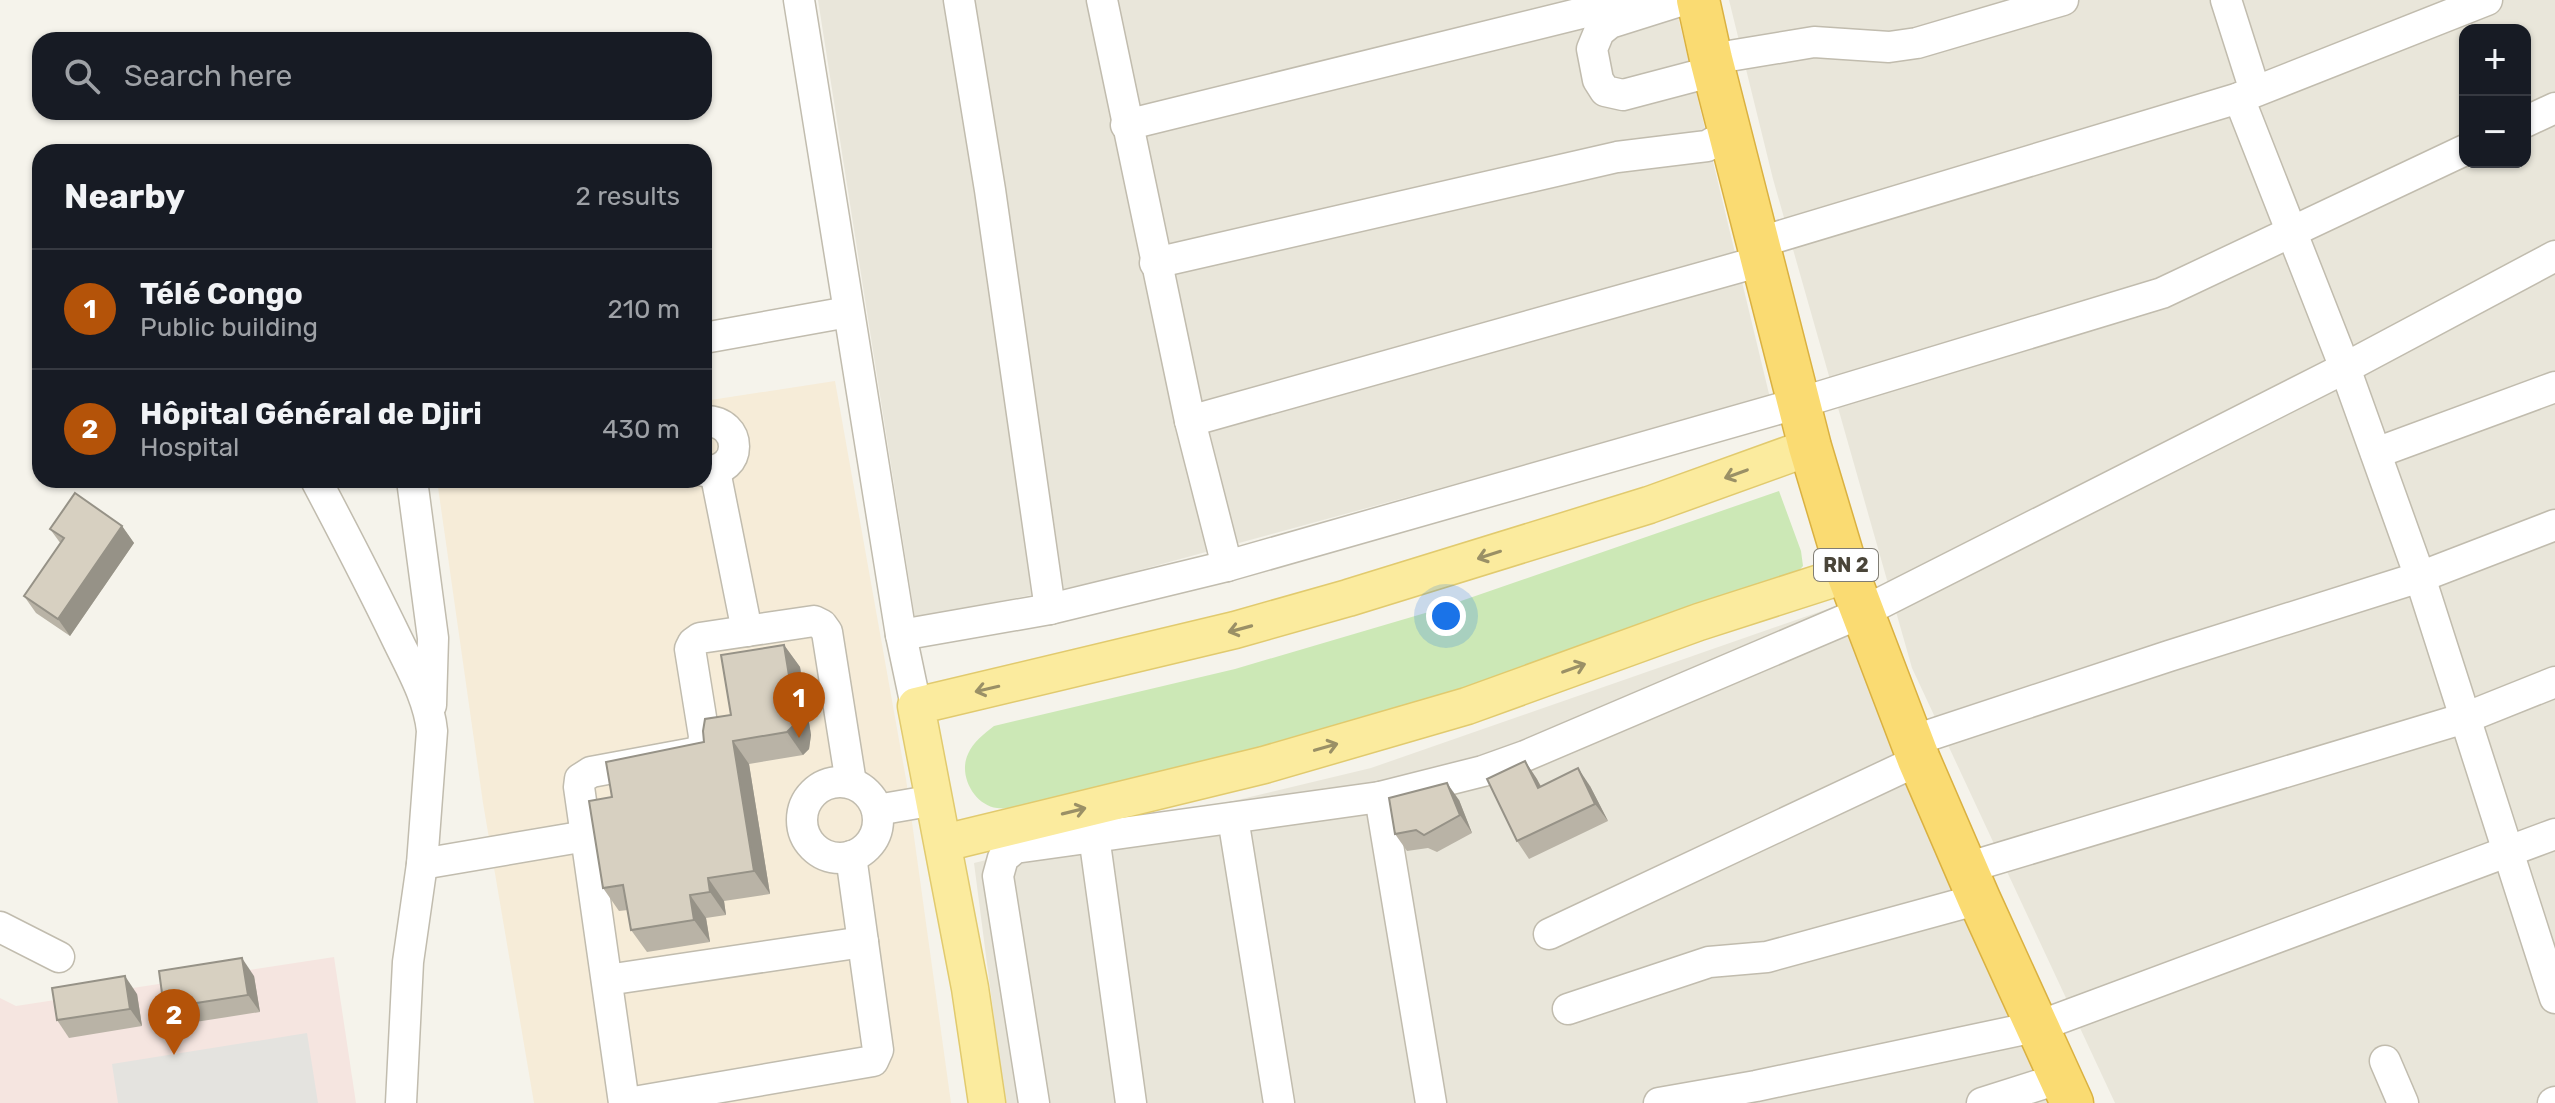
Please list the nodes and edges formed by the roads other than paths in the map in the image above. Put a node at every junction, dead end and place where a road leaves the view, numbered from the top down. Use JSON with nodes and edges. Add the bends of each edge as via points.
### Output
{"nodes":[{"id":1,"x":799,"y":0,"type":"edge"},
{"id":2,"x":959,"y":0,"type":"edge"},
{"id":3,"x":1102,"y":0,"type":"edge"},
{"id":4,"x":1620,"y":0,"type":"edge"},
{"id":5,"x":1683,"y":0,"type":"edge"},
{"id":6,"x":1698,"y":0,"type":"edge"},
{"id":7,"x":2063,"y":0,"type":"edge"},
{"id":8,"x":2226,"y":0,"type":"edge"},
{"id":9,"x":2487,"y":0,"type":"edge"},
{"id":10,"x":1712,"y":65,"type":"junction"},
{"id":11,"x":2247,"y":95,"type":"junction"},
{"id":12,"x":2555,"y":108,"type":"edge"},
{"id":13,"x":2531,"y":119,"type":"edge"},
{"id":14,"x":1126,"y":125,"type":"junction"},
{"id":15,"x":1731,"y":132,"type":"junction"},
{"id":16,"x":2459,"y":153,"type":"edge"},
{"id":17,"x":2291,"y":232,"type":"junction"},
{"id":18,"x":1759,"y":252,"type":"junction"},
{"id":19,"x":2555,"y":256,"type":"edge"},
{"id":20,"x":1155,"y":263,"type":"junction"},
{"id":21,"x":848,"y":312,"type":"junction"},
{"id":22,"x":712,"y":337,"type":"edge"},
{"id":23,"x":2345,"y":368,"type":"junction"},
{"id":24,"x":2555,"y":387,"type":"edge"},
{"id":25,"x":1799,"y":403,"type":"junction"},
{"id":26,"x":1190,"y":421,"type":"junction"},
{"id":27,"x":712,"y":422,"type":"edge"},
{"id":28,"x":1810,"y":447,"type":"junction"},
{"id":29,"x":2376,"y":453,"type":"junction"},
{"id":30,"x":712,"y":470,"type":"edge"},
{"id":31,"x":712,"y":480,"type":"edge"},
{"id":32,"x":320,"y":488,"type":"edge"},
{"id":33,"x":413,"y":488,"type":"edge"},
{"id":34,"x":2555,"y":525,"type":"edge"},
{"id":35,"x":1227,"y":566,"type":"junction"},
{"id":36,"x":2420,"y":577,"type":"junction"},
{"id":37,"x":1856,"y":593,"type":"junction"},
{"id":38,"x":1050,"y":609,"type":"junction"},
{"id":39,"x":747,"y":631,"type":"junction"},
{"id":40,"x":901,"y":635,"type":"junction"},
{"id":41,"x":2555,"y":682,"type":"edge"},
{"id":42,"x":916,"y":706,"type":"junction"},
{"id":43,"x":430,"y":717,"type":"junction"},
{"id":44,"x":2465,"y":718,"type":"junction"},
{"id":45,"x":1916,"y":750,"type":"junction"},
{"id":46,"x":851,"y":783,"type":"junction"},
{"id":47,"x":1380,"y":797,"type":"junction"},
{"id":48,"x":935,"y":800,"type":"junction"},
{"id":49,"x":877,"y":810,"type":"junction"},
{"id":50,"x":1233,"y":818,"type":"junction"},
{"id":51,"x":2555,"y":834,"type":"edge"},
{"id":52,"x":586,"y":836,"type":"junction"},
{"id":53,"x":1094,"y":836,"type":"junction"},
{"id":54,"x":944,"y":843,"type":"junction"},
{"id":55,"x":2510,"y":852,"type":"junction"},
{"id":56,"x":851,"y":856,"type":"junction"},
{"id":57,"x":422,"y":864,"type":"junction"},
{"id":58,"x":1973,"y":884,"type":"junction"},
{"id":59,"x":0,"y":927,"type":"edge"},
{"id":60,"x":1549,"y":934,"type":"dead end"},
{"id":61,"x":863,"y":942,"type":"junction"},
{"id":62,"x":59,"y":957,"type":"dead end"},
{"id":63,"x":607,"y":980,"type":"junction"},
{"id":64,"x":2555,"y":996,"type":"edge"},
{"id":65,"x":1568,"y":1009,"type":"dead end"},
{"id":66,"x":2039,"y":1026,"type":"junction"},
{"id":67,"x":2385,"y":1061,"type":"dead end"},
{"id":68,"x":2067,"y":1091,"type":"edge"},
{"id":69,"x":1758,"y":1094,"type":"edge"},
{"id":70,"x":401,"y":1103,"type":"edge"},
{"id":71,"x":626,"y":1103,"type":"edge"},
{"id":72,"x":987,"y":1103,"type":"edge"},
{"id":73,"x":1034,"y":1103,"type":"edge"},
{"id":74,"x":1131,"y":1103,"type":"edge"},
{"id":75,"x":1279,"y":1103,"type":"edge"},
{"id":76,"x":1431,"y":1103,"type":"edge"},
{"id":77,"x":1659,"y":1103,"type":"edge"},
{"id":78,"x":1982,"y":1103,"type":"edge"},
{"id":79,"x":2403,"y":1103,"type":"edge"}],
"edges":[{"from":1,"to":21,"type":"street"},
{"from":2,"to":38,"type":"street"},
{"from":3,"to":14,"type":"street"},
{"from":4,"to":14,"type":"street"},
{"from":5,"to":10,"type":"street","via":[[1610,23],[1599,32],[1592,49],[1598,80],[1605,91],[1623,95]]},
{"from":6,"to":10,"type":"highway","number":"RN 2"},
{"from":7,"to":10,"type":"street","via":[[1917,43],[1889,47],[1814,42]]},
{"from":8,"to":11,"type":"street"},
{"from":9,"to":11,"type":"street"},
{"from":10,"to":15,"type":"highway","number":"RN 2"},
{"from":11,"to":17,"type":"street"},
{"from":11,"to":18,"type":"street"},
{"from":12,"to":13,"type":"street"},
{"from":14,"to":20,"type":"street"},
{"from":15,"to":18,"type":"highway","number":"RN 2"},
{"from":15,"to":20,"type":"street","via":[[1707,146],[1617,157]]},
{"from":16,"to":17,"type":"street"},
{"from":17,"to":23,"type":"street"},
{"from":17,"to":25,"type":"street","via":[[2162,293]]},
{"from":18,"to":25,"type":"highway","number":"RN 2"},
{"from":18,"to":26,"type":"street"},
{"from":19,"to":23,"type":"street"},
{"from":20,"to":26,"type":"street"},
{"from":21,"to":22,"type":"street"},
{"from":21,"to":40,"type":"street"},
{"from":23,"to":29,"type":"street"},
{"from":23,"to":37,"type":"street"},
{"from":24,"to":29,"type":"street"},
{"from":25,"to":28,"type":"highway","number":"RN 2"},
{"from":25,"to":35,"type":"street"},
{"from":26,"to":35,"type":"street"},
{"from":27,"to":30,"type":"street","via":[[732,436],[734,451],[727,464]]},
{"from":28,"to":37,"type":"highway","number":"RN 2"},
{"from":28,"to":42,"type":"main road","one_way":true,"via":[[1649,505],[1320,606]]},
{"from":29,"to":36,"type":"street"},
{"from":31,"to":39,"type":"street"},
{"from":32,"to":43,"type":"street","via":[[380,603]]},
{"from":33,"to":43,"type":"street","via":[[433,638]]},
{"from":34,"to":36,"type":"street"},
{"from":35,"to":38,"type":"street"},
{"from":36,"to":44,"type":"street"},
{"from":36,"to":45,"type":"street","via":[[2169,656]]},
{"from":37,"to":45,"type":"highway","number":"RN 2"},
{"from":37,"to":47,"type":"street","via":[[1525,756]]},
{"from":54,"to":37,"type":"main road","one_way":true,"via":[[1264,765],[1467,706],[1699,622]]},
{"from":38,"to":40,"type":"street"},
{"from":39,"to":46,"type":"street","via":[[814,621],[827,632]]},
{"from":39,"to":52,"type":"street","via":[[700,638],[690,649],[704,736],[699,752],[591,772],[580,779]]},
{"from":40,"to":42,"type":"street"},
{"from":41,"to":44,"type":"street"},
{"from":42,"to":48,"type":"main road"},
{"from":43,"to":57,"type":"street"},
{"from":44,"to":55,"type":"street"},
{"from":44,"to":58,"type":"street"},
{"from":45,"to":58,"type":"highway","number":"RN 2"},
{"from":45,"to":60,"type":"street"},
{"from":46,"to":49,"type":"street","via":[[867,793]]},
{"from":46,"to":56,"type":"street","via":[[819,788],[805,804],[802,825],[820,852]]},
{"from":47,"to":50,"type":"street"},
{"from":47,"to":76,"type":"street"},
{"from":48,"to":49,"type":"street"},
{"from":48,"to":54,"type":"main road"},
{"from":49,"to":56,"type":"street","via":[[876,833]]},
{"from":50,"to":53,"type":"street"},
{"from":50,"to":75,"type":"street"},
{"from":51,"to":55,"type":"street"},
{"from":52,"to":57,"type":"street"},
{"from":52,"to":63,"type":"street"},
{"from":53,"to":73,"type":"street","via":[[1015,848],[1003,858],[998,876]]},
{"from":53,"to":74,"type":"street"},
{"from":54,"to":72,"type":"main road"},
{"from":55,"to":64,"type":"street"},
{"from":55,"to":66,"type":"street"},
{"from":56,"to":61,"type":"street"},
{"from":57,"to":70,"type":"street","via":[[408,962]]},
{"from":58,"to":65,"type":"street","via":[[1767,957],[1709,962]]},
{"from":58,"to":66,"type":"highway","number":"RN 2"},
{"from":59,"to":62,"type":"street"},
{"from":61,"to":63,"type":"street"},
{"from":61,"to":71,"type":"street","via":[[878,1050],[873,1061]]},
{"from":63,"to":71,"type":"street"},
{"from":66,"to":68,"type":"highway","number":"RN 2"},
{"from":66,"to":69,"type":"street"},
{"from":67,"to":79,"type":"street"},
{"from":68,"to":78,"type":"street"},
{"from":69,"to":77,"type":"street"}]}
